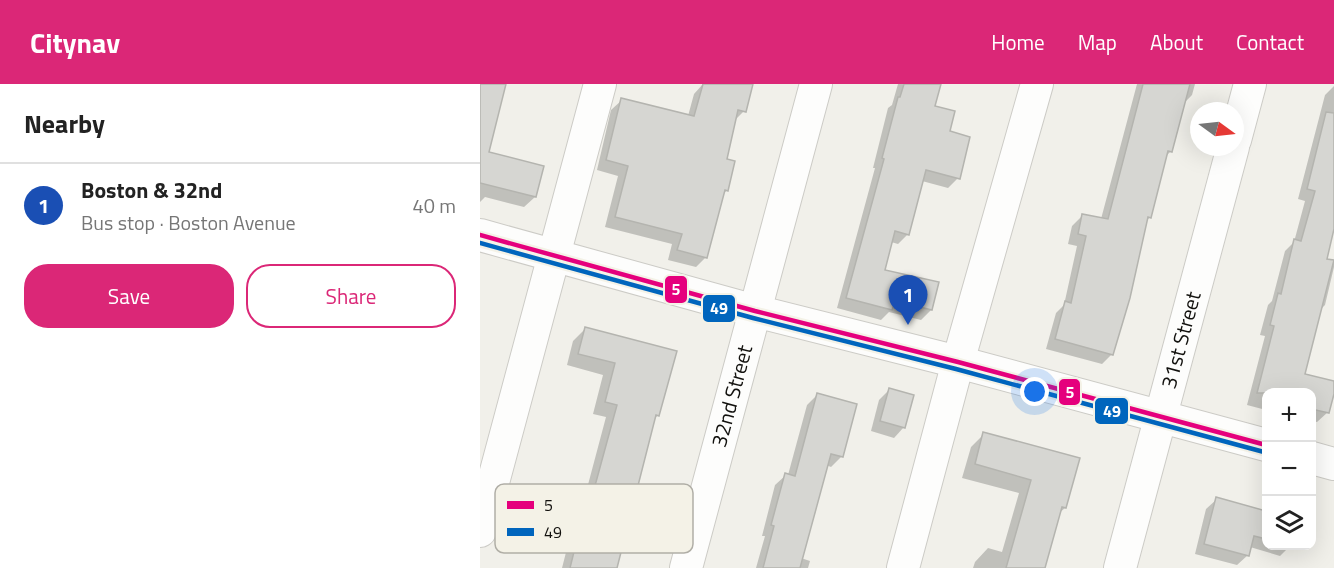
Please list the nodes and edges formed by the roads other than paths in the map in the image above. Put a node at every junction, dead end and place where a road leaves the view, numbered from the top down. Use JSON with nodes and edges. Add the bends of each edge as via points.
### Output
{"nodes":[{"id":1,"x":600,"y":84,"type":"edge"},
{"id":2,"x":816,"y":84,"type":"edge"},
{"id":3,"x":1037,"y":84,"type":"edge"},
{"id":4,"x":1250,"y":84,"type":"edge"},
{"id":5,"x":1244,"y":106,"type":"edge"},
{"id":6,"x":1231,"y":156,"type":"edge"},
{"id":7,"x":480,"y":235,"type":"edge"},
{"id":8,"x":554,"y":255,"type":"junction"},
{"id":9,"x":755,"y":310,"type":"junction"},
{"id":10,"x":958,"y":362,"type":"junction"},
{"id":11,"x":1161,"y":417,"type":"junction"},
{"id":12,"x":1262,"y":445,"type":"edge"},
{"id":13,"x":1316,"y":459,"type":"edge"},
{"id":14,"x":1334,"y":464,"type":"edge"},
{"id":15,"x":480,"y":531,"type":"edge"},
{"id":16,"x":693,"y":542,"type":"edge"},
{"id":17,"x":690,"y":553,"type":"edge"},
{"id":18,"x":686,"y":568,"type":"edge"},
{"id":19,"x":903,"y":568,"type":"edge"},
{"id":20,"x":1120,"y":568,"type":"edge"}],
"edges":[{"from":1,"to":8,"type":"street"},
{"from":2,"to":9,"type":"street","name":"32nd Street"},
{"from":3,"to":10,"type":"street"},
{"from":4,"to":5,"type":"street"},
{"from":6,"to":11,"type":"street","name":"31st Street"},
{"from":7,"to":8,"type":"street"},
{"from":8,"to":9,"type":"street"},
{"from":8,"to":15,"type":"street"},
{"from":9,"to":10,"type":"street"},
{"from":9,"to":16,"type":"street","name":"32nd Street"},
{"from":10,"to":11,"type":"street"},
{"from":10,"to":19,"type":"street"},
{"from":11,"to":12,"type":"street"},
{"from":11,"to":20,"type":"street","name":"31st Street"},
{"from":13,"to":14,"type":"street"},
{"from":17,"to":18,"type":"street","name":"32nd Street"}]}
